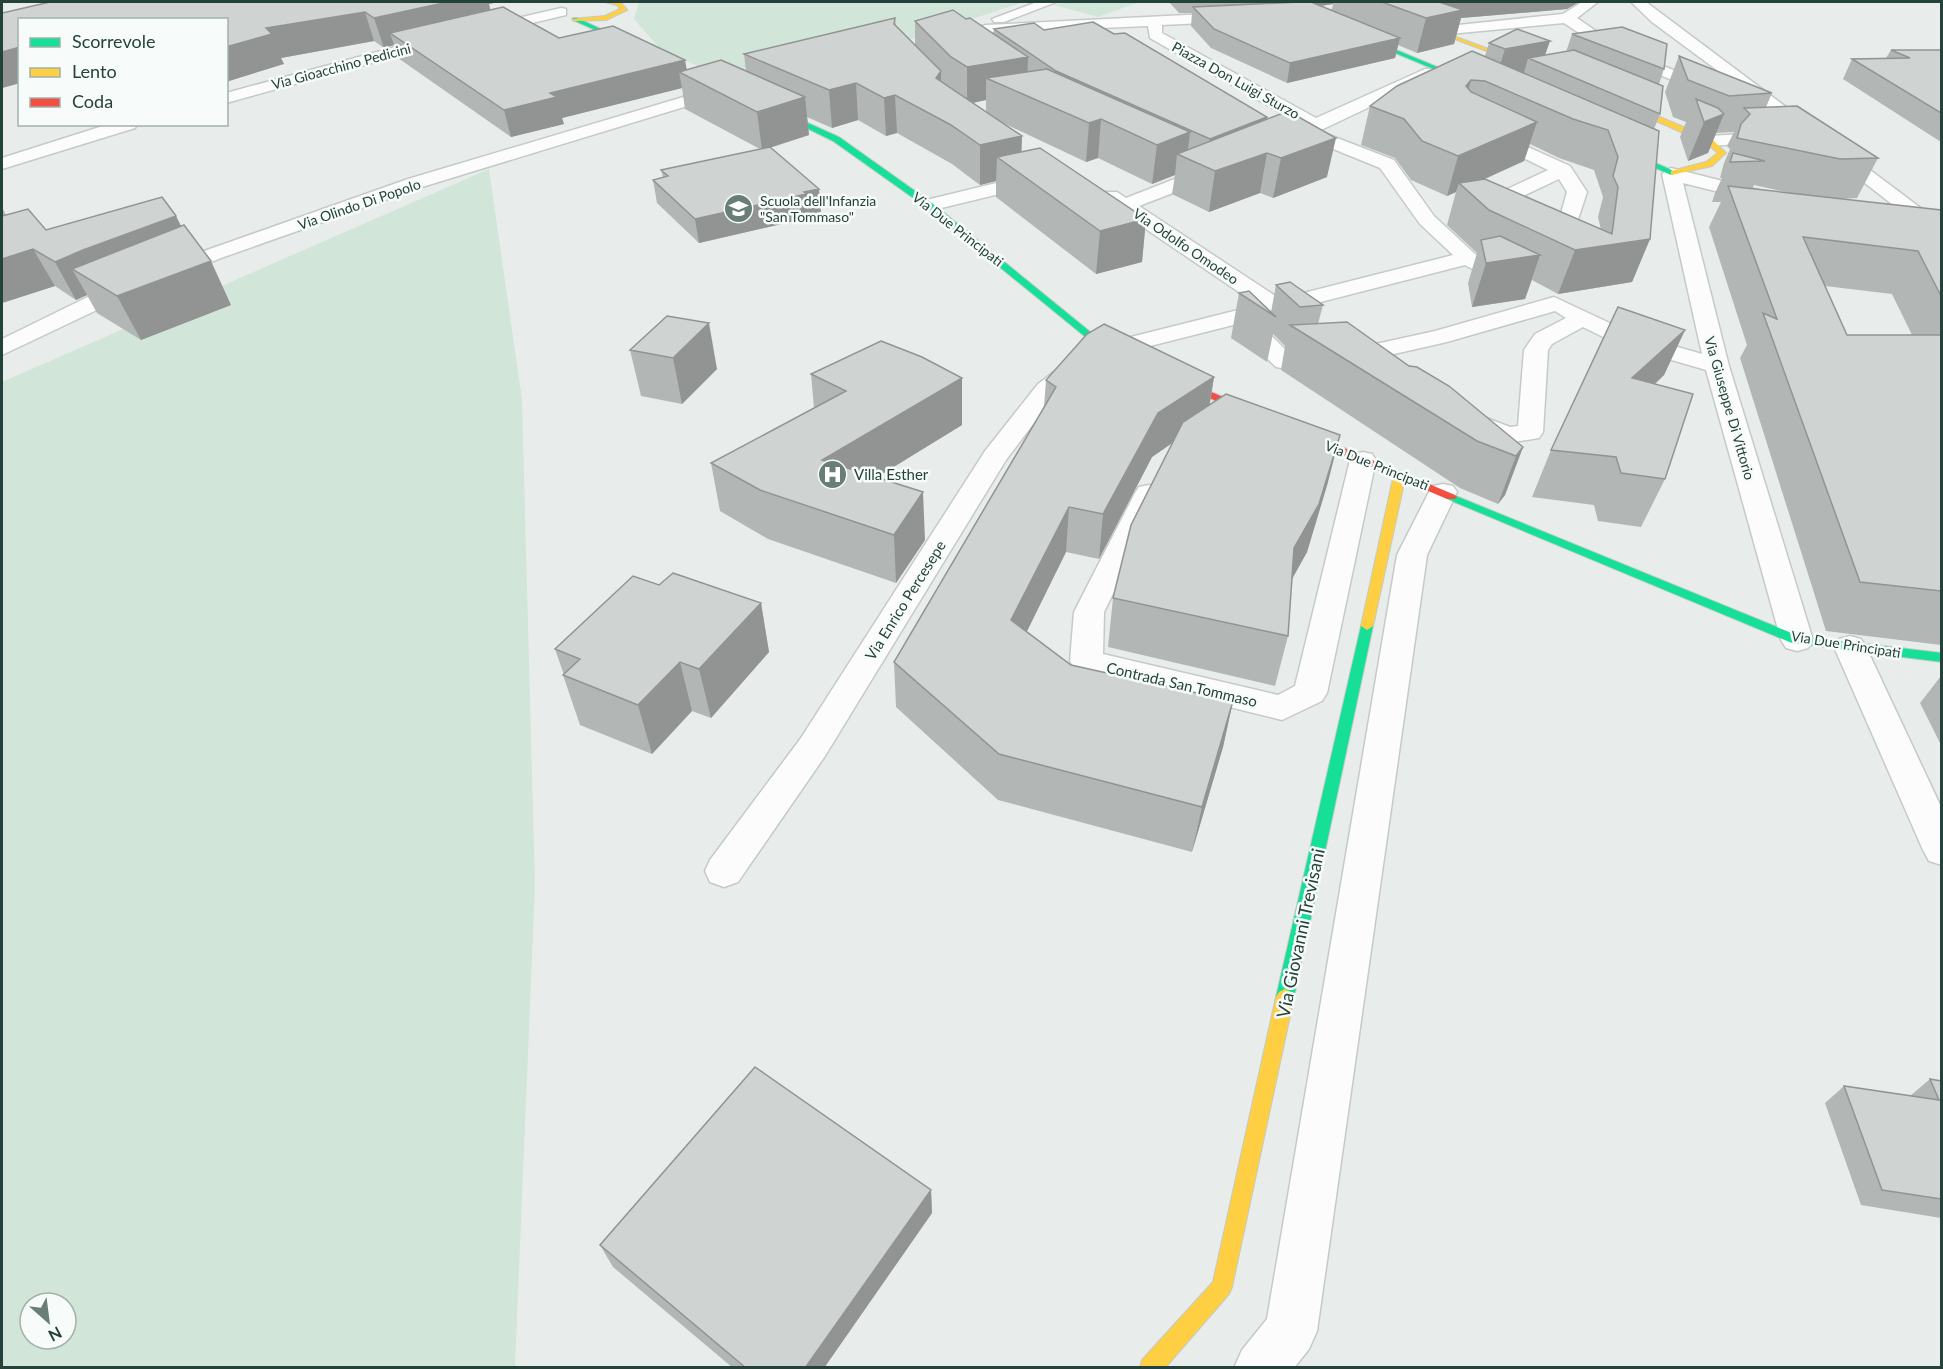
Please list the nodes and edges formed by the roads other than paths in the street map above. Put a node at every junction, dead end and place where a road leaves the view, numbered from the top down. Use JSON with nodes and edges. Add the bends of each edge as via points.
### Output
{"nodes":[{"id":1,"x":1048,"y":2,"type":"edge"},
{"id":2,"x":1284,"y":2,"type":"edge"},
{"id":3,"x":1408,"y":2,"type":"edge"},
{"id":4,"x":1591,"y":2,"type":"edge"},
{"id":5,"x":1638,"y":2,"type":"edge"},
{"id":6,"x":1366,"y":3,"type":"edge"},
{"id":7,"x":615,"y":5,"type":"edge"},
{"id":8,"x":522,"y":7,"type":"dead end"},
{"id":9,"x":568,"y":8,"type":"junction"},
{"id":10,"x":1305,"y":14,"type":"junction"},
{"id":11,"x":1567,"y":18,"type":"junction"},
{"id":12,"x":575,"y":19,"type":"junction"},
{"id":13,"x":1155,"y":28,"type":"junction"},
{"id":14,"x":986,"y":29,"type":"junction"},
{"id":15,"x":1439,"y":31,"type":"junction"},
{"id":16,"x":960,"y":36,"type":"junction"},
{"id":17,"x":928,"y":42,"type":"edge"},
{"id":18,"x":977,"y":48,"type":"edge"},
{"id":19,"x":1620,"y":54,"type":"junction"},
{"id":20,"x":1597,"y":57,"type":"edge"},
{"id":21,"x":1561,"y":60,"type":"edge"},
{"id":22,"x":1526,"y":64,"type":"junction"},
{"id":23,"x":1437,"y":69,"type":"junction"},
{"id":24,"x":705,"y":79,"type":"edge"},
{"id":25,"x":1565,"y":79,"type":"junction"},
{"id":26,"x":732,"y":91,"type":"joint"},
{"id":27,"x":1493,"y":92,"type":"junction"},
{"id":28,"x":228,"y":97,"type":"edge"},
{"id":29,"x":757,"y":102,"type":"edge"},
{"id":30,"x":1732,"y":102,"type":"edge"},
{"id":31,"x":1760,"y":123,"type":"edge"},
{"id":32,"x":1467,"y":124,"type":"edge"},
{"id":33,"x":123,"y":126,"type":"edge"},
{"id":34,"x":1311,"y":129,"type":"junction"},
{"id":35,"x":1709,"y":141,"type":"junction"},
{"id":36,"x":1272,"y":145,"type":"edge"},
{"id":37,"x":1187,"y":162,"type":"dead end"},
{"id":38,"x":1230,"y":163,"type":"edge"},
{"id":39,"x":2,"y":164,"type":"edge"},
{"id":40,"x":1051,"y":167,"type":"edge"},
{"id":41,"x":1563,"y":170,"type":"junction"},
{"id":42,"x":1209,"y":172,"type":"junction"},
{"id":43,"x":1671,"y":174,"type":"junction"},
{"id":44,"x":1150,"y":176,"type":"edge"},
{"id":45,"x":1114,"y":181,"type":"dead end"},
{"id":46,"x":1786,"y":201,"type":"edge"},
{"id":47,"x":1124,"y":205,"type":"junction"},
{"id":48,"x":929,"y":206,"type":"junction"},
{"id":49,"x":1475,"y":212,"type":"junction"},
{"id":50,"x":1497,"y":219,"type":"edge"},
{"id":51,"x":1427,"y":220,"type":"junction"},
{"id":52,"x":1888,"y":220,"type":"edge"},
{"id":53,"x":1530,"y":229,"type":"edge"},
{"id":54,"x":1936,"y":231,"type":"edge"},
{"id":55,"x":1468,"y":258,"type":"junction"},
{"id":56,"x":1554,"y":304,"type":"junction"},
{"id":57,"x":1277,"y":307,"type":"junction"},
{"id":58,"x":1238,"y":317,"type":"junction"},
{"id":59,"x":1583,"y":318,"type":"junction"},
{"id":60,"x":1482,"y":326,"type":"junction"},
{"id":61,"x":2,"y":348,"type":"edge"},
{"id":62,"x":1106,"y":348,"type":"junction"},
{"id":63,"x":1536,"y":350,"type":"junction"},
{"id":64,"x":1352,"y":356,"type":"junction"},
{"id":65,"x":1138,"y":364,"type":"edge"},
{"id":66,"x":1717,"y":366,"type":"junction"},
{"id":67,"x":1159,"y":373,"type":"edge"},
{"id":68,"x":1383,"y":373,"type":"edge"},
{"id":69,"x":1445,"y":406,"type":"edge"},
{"id":70,"x":1242,"y":410,"type":"junction"},
{"id":71,"x":1213,"y":430,"type":"edge"},
{"id":72,"x":1363,"y":460,"type":"junction"},
{"id":73,"x":1163,"y":464,"type":"edge"},
{"id":74,"x":1400,"y":474,"type":"junction"},
{"id":75,"x":1443,"y":492,"type":"junction"},
{"id":76,"x":1797,"y":640,"type":"junction"},
{"id":77,"x":1850,"y":646,"type":"junction"},
{"id":78,"x":1941,"y":658,"type":"edge"},
{"id":79,"x":1941,"y":850,"type":"edge"},
{"id":80,"x":724,"y":871,"type":"dead end"},
{"id":81,"x":1150,"y":1368,"type":"edge"},
{"id":82,"x":1260,"y":1368,"type":"edge"}],
"edges":[{"from":1,"to":14,"type":"street","via":[[990,22]]},
{"from":2,"to":10,"type":"street","name":"Piazza Don Luigi Sturzo"},
{"from":3,"to":6,"type":"street"},
{"from":4,"to":11,"type":"street"},
{"from":5,"to":54,"type":"street"},
{"from":6,"to":10,"type":"street"},
{"from":6,"to":15,"type":"street"},
{"from":7,"to":12,"type":"street","via":[[595,19]]},
{"from":7,"to":12,"type":"street","via":[[648,53]]},
{"from":8,"to":9,"type":"street"},
{"from":9,"to":12,"type":"street","via":[[562,15]]},
{"from":9,"to":28,"type":"street","name":"Via Gioacchino Pedicini"},
{"from":10,"to":13,"type":"street","name":"Piazza Don Luigi Sturzo"},
{"from":10,"to":23,"type":"street","name":"Piazza Don Luigi Sturzo"},
{"from":11,"to":15,"type":"street"},
{"from":11,"to":19,"type":"street"},
{"from":13,"to":14,"type":"street","name":"Piazza Don Luigi Sturzo","via":[[1115,24]]},
{"from":13,"to":34,"type":"street","name":"Piazza Don Luigi Sturzo"},
{"from":14,"to":16,"type":"street","name":"Piazza Don Luigi Sturzo"},
{"from":15,"to":22,"type":"street"},
{"from":16,"to":17,"type":"street"},
{"from":16,"to":18,"type":"street"},
{"from":19,"to":20,"type":"street"},
{"from":19,"to":30,"type":"street"},
{"from":21,"to":22,"type":"street"},
{"from":22,"to":25,"type":"street"},
{"from":23,"to":27,"type":"street"},
{"from":23,"to":34,"type":"street"},
{"from":24,"to":26,"type":"street"},
{"from":25,"to":27,"type":"street"},
{"from":25,"to":35,"type":"street"},
{"from":26,"to":61,"type":"street","name":"Via Olindo Di Popolo","via":[[662,106],[415,183],[112,294]]},
{"from":27,"to":43,"type":"street"},
{"from":29,"to":48,"type":"street","name":"Via Due Principati","via":[[836,139]]},
{"from":31,"to":35,"type":"street","via":[[1778,137]]},
{"from":32,"to":41,"type":"street"},
{"from":33,"to":39,"type":"street"},
{"from":34,"to":36,"type":"street"},
{"from":34,"to":51,"type":"street","name":"Piazza Don Luigi Sturzo","via":[[1387,164]]},
{"from":35,"to":43,"type":"street","via":[[1722,153],[1708,164]]},
{"from":37,"to":42,"type":"street"},
{"from":38,"to":42,"type":"street"},
{"from":40,"to":48,"type":"street"},
{"from":41,"to":49,"type":"street"},
{"from":41,"to":53,"type":"street","via":[[1577,192],[1563,240]]},
{"from":42,"to":44,"type":"street"},
{"from":42,"to":47,"type":"street"},
{"from":43,"to":46,"type":"street"},
{"from":43,"to":66,"type":"street","name":"Via Giuseppe Di Vittorio"},
{"from":45,"to":47,"type":"street","name":"Via Odolfo Omodeo","via":[[1091,184]]},
{"from":47,"to":57,"type":"street","name":"Via Odolfo Omodeo"},
{"from":48,"to":62,"type":"street","name":"Via Due Principati"},
{"from":49,"to":50,"type":"street"},
{"from":49,"to":51,"type":"street"},
{"from":51,"to":55,"type":"street","name":"Piazza Don Luigi Sturzo"},
{"from":52,"to":54,"type":"street"},
{"from":55,"to":56,"type":"street","name":"Piazza Don Luigi Sturzo"},
{"from":55,"to":57,"type":"street"},
{"from":56,"to":59,"type":"street","name":"Piazza Don Luigi Sturzo"},
{"from":56,"to":60,"type":"street"},
{"from":57,"to":58,"type":"street"},
{"from":58,"to":62,"type":"street"},
{"from":58,"to":64,"type":"street","via":[[1284,362]]},
{"from":59,"to":63,"type":"street","via":[[1543,339]]},
{"from":59,"to":66,"type":"street","name":"Piazza Don Luigi Sturzo","via":[[1625,339]]},
{"from":60,"to":63,"type":"street"},
{"from":60,"to":64,"type":"street"},
{"from":62,"to":65,"type":"street","name":"Via Due Principati"},
{"from":62,"to":80,"type":"street","name":"Via Enrico Percesepe","via":[[1047,389],[994,457],[813,747]]},
{"from":63,"to":69,"type":"street","via":[[1530,432],[1508,435]]},
{"from":64,"to":68,"type":"street"},
{"from":66,"to":76,"type":"street","name":"Via Giuseppe Di Vittorio"},
{"from":67,"to":70,"type":"street","name":"Via Due Principati"},
{"from":70,"to":71,"type":"street"},
{"from":70,"to":72,"type":"street","name":"Via Due Principati"},
{"from":72,"to":73,"type":"street","name":"Contrada San Tommaso","via":[[1310,693],[1282,708],[1086,661],[1089,612]]},
{"from":72,"to":74,"type":"street","name":"Via Due Principati"},
{"from":74,"to":75,"type":"street","name":"Via Due Principati"},
{"from":74,"to":81,"type":"street","name":"Via Giovanni Trevisani","via":[[1222,1287]]},
{"from":75,"to":76,"type":"street","name":"Via Due Principati"},
{"from":75,"to":82,"type":"street","via":[[1412,555],[1291,1331]]},
{"from":76,"to":77,"type":"street","name":"Via Due Principati"},
{"from":77,"to":78,"type":"street","name":"Via Due Principati"},
{"from":77,"to":79,"type":"street"}]}
